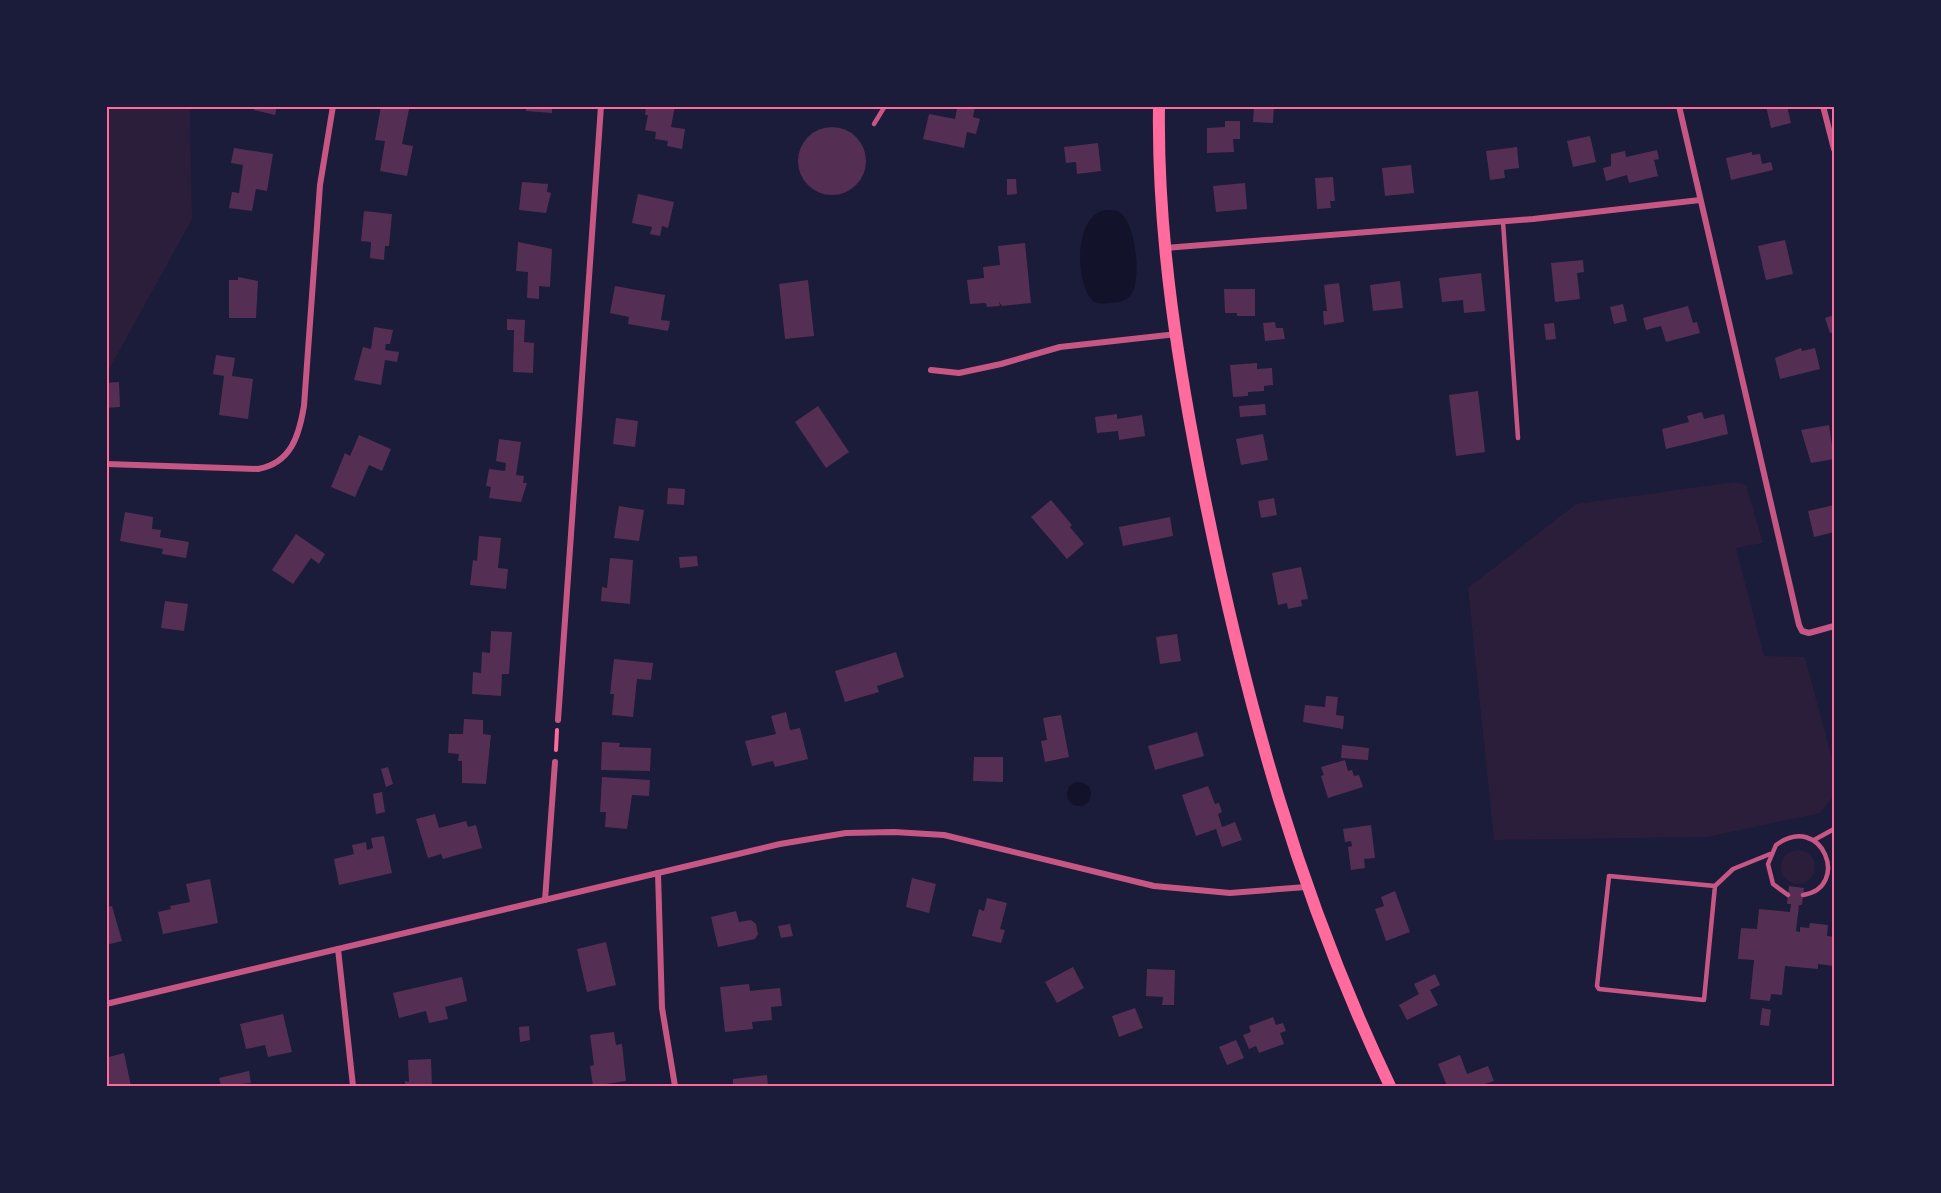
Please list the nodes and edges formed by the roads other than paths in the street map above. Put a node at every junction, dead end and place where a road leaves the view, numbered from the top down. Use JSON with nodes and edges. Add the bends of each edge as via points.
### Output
{"nodes":[{"id":1,"x":333,"y":106,"type":"edge"},
{"id":2,"x":601,"y":106,"type":"edge"},
{"id":3,"x":885,"y":106,"type":"edge"},
{"id":4,"x":1159,"y":106,"type":"edge"},
{"id":5,"x":1678,"y":106,"type":"edge"},
{"id":6,"x":1823,"y":106,"type":"edge"},
{"id":7,"x":874,"y":124,"type":"dead end"},
{"id":8,"x":1834,"y":149,"type":"edge"},
{"id":9,"x":1700,"y":200,"type":"junction"},
{"id":10,"x":1503,"y":222,"type":"junction"},
{"id":11,"x":1165,"y":248,"type":"junction"},
{"id":12,"x":1177,"y":334,"type":"junction"},
{"id":13,"x":931,"y":370,"type":"dead end"},
{"id":14,"x":1518,"y":438,"type":"dead end"},
{"id":15,"x":106,"y":464,"type":"edge"},
{"id":16,"x":1834,"y":628,"type":"edge"},
{"id":17,"x":558,"y":720,"type":"road end"},
{"id":18,"x":555,"y":762,"type":"road end"},
{"id":19,"x":1834,"y":829,"type":"edge"},
{"id":20,"x":1814,"y":840,"type":"junction"},
{"id":21,"x":1770,"y":854,"type":"junction"},
{"id":22,"x":658,"y":873,"type":"junction"},
{"id":23,"x":1715,"y":886,"type":"junction"},
{"id":24,"x":1306,"y":887,"type":"junction"},
{"id":25,"x":1788,"y":895,"type":"dead end"},
{"id":26,"x":1803,"y":895,"type":"dead end"},
{"id":27,"x":545,"y":900,"type":"junction"},
{"id":28,"x":338,"y":949,"type":"junction"},
{"id":29,"x":106,"y":1004,"type":"edge"},
{"id":30,"x":353,"y":1086,"type":"edge"},
{"id":31,"x":675,"y":1086,"type":"edge"},
{"id":32,"x":1390,"y":1086,"type":"edge"}],
"edges":[{"from":1,"to":15,"type":"street","via":[[319,195],[304,406],[292,447],[278,462],[258,469]]},
{"from":2,"to":17,"type":"street"},
{"from":3,"to":7,"type":"lane"},
{"from":4,"to":11,"type":"main road"},
{"from":5,"to":9,"type":"street"},
{"from":6,"to":8,"type":"street"},
{"from":9,"to":10,"type":"street"},
{"from":9,"to":16,"type":"street","via":[[1802,631]]},
{"from":10,"to":11,"type":"street"},
{"from":10,"to":14,"type":"lane"},
{"from":11,"to":12,"type":"main road"},
{"from":12,"to":13,"type":"street","via":[[1060,346],[959,373]]},
{"from":12,"to":24,"type":"main road","via":[[1192,433],[1246,684]]},
{"from":18,"to":27,"type":"street"},
{"from":19,"to":20,"type":"lane"},
{"from":20,"to":21,"type":"lane","via":[[1794,836],[1784,839]]},
{"from":20,"to":26,"type":"lane","via":[[1826,855],[1827,874],[1817,890]]},
{"from":21,"to":23,"type":"lane","via":[[1733,869]]},
{"from":21,"to":25,"type":"lane","via":[[1768,875]]},
{"from":22,"to":24,"type":"street","via":[[780,844],[846,833],[894,832],[944,835],[1154,886],[1230,893]]},
{"from":22,"to":27,"type":"street"},
{"from":22,"to":31,"type":"street","via":[[662,1008]]},
{"from":23,"to":23,"type":"lane","via":[[1609,876],[1599,989],[1704,1000]]},
{"from":24,"to":32,"type":"main road","via":[[1324,939]]},
{"from":27,"to":28,"type":"street"},
{"from":28,"to":29,"type":"street"},
{"from":28,"to":30,"type":"street"}]}
